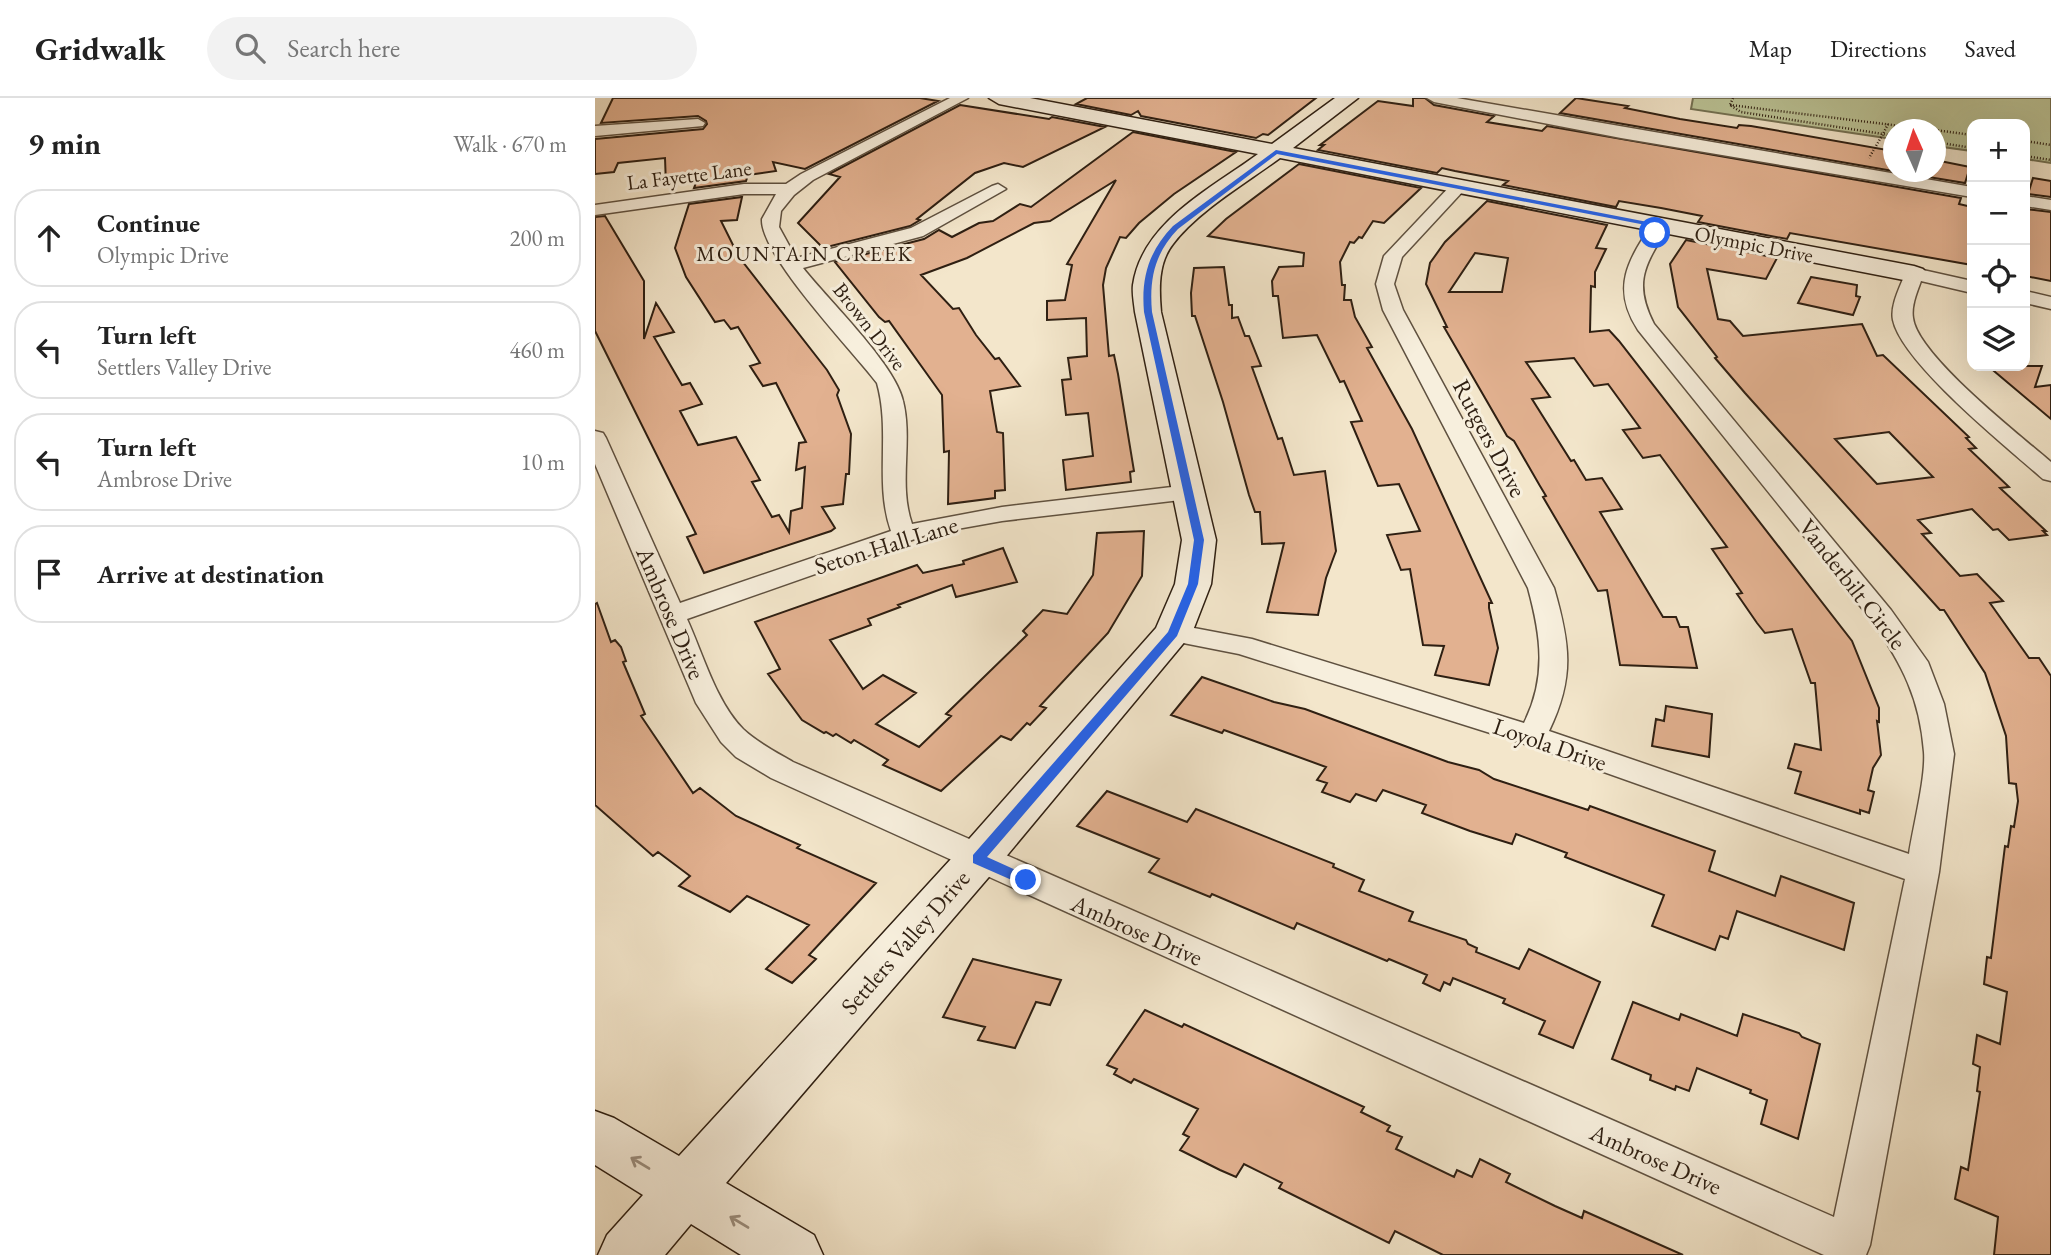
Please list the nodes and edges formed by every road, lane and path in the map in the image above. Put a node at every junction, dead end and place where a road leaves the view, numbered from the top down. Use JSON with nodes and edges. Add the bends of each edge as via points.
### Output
{"nodes":[{"id":1,"x":961,"y":98,"type":"edge"},
{"id":2,"x":999,"y":98,"type":"edge"},
{"id":3,"x":1348,"y":98,"type":"edge"},
{"id":4,"x":1434,"y":98,"type":"edge"},
{"id":5,"x":1733,"y":98,"type":"edge"},
{"id":6,"x":1730,"y":105,"type":"junction"},
{"id":7,"x":698,"y":123,"type":"dead end"},
{"id":8,"x":1883,"y":123,"type":"edge"},
{"id":9,"x":595,"y":131,"type":"edge"},
{"id":10,"x":1946,"y":132,"type":"edge"},
{"id":11,"x":1883,"y":133,"type":"edge"},
{"id":12,"x":1967,"y":134,"type":"edge"},
{"id":13,"x":1883,"y":135,"type":"edge"},
{"id":14,"x":2030,"y":142,"type":"edge"},
{"id":15,"x":1946,"y":144,"type":"edge"},
{"id":16,"x":2051,"y":145,"type":"edge"},
{"id":17,"x":1967,"y":147,"type":"edge"},
{"id":18,"x":1276,"y":152,"type":"junction"},
{"id":19,"x":2030,"y":157,"type":"edge"},
{"id":20,"x":2051,"y":160,"type":"edge"},
{"id":21,"x":1863,"y":168,"type":"dead end"},
{"id":22,"x":1459,"y":186,"type":"junction"},
{"id":23,"x":790,"y":189,"type":"junction"},
{"id":24,"x":998,"y":189,"type":"dead end"},
{"id":25,"x":1967,"y":191,"type":"edge"},
{"id":26,"x":2030,"y":202,"type":"edge"},
{"id":27,"x":2051,"y":205,"type":"edge"},
{"id":28,"x":595,"y":210,"type":"edge"},
{"id":29,"x":1660,"y":225,"type":"junction"},
{"id":30,"x":792,"y":265,"type":"junction"},
{"id":31,"x":1914,"y":274,"type":"junction"},
{"id":32,"x":1967,"y":285,"type":"edge"},
{"id":33,"x":2030,"y":299,"type":"edge"},
{"id":34,"x":2051,"y":303,"type":"edge"},
{"id":35,"x":595,"y":439,"type":"edge"},
{"id":36,"x":2051,"y":474,"type":"edge"},
{"id":37,"x":1189,"y":492,"type":"junction"},
{"id":38,"x":904,"y":534,"type":"junction"},
{"id":39,"x":672,"y":615,"type":"junction"},
{"id":40,"x":1173,"y":633,"type":"junction"},
{"id":41,"x":1532,"y":736,"type":"junction"},
{"id":42,"x":978,"y":859,"type":"junction"},
{"id":43,"x":1923,"y":872,"type":"junction"},
{"id":44,"x":595,"y":1136,"type":"edge"},
{"id":45,"x":685,"y":1190,"type":"junction"},
{"id":46,"x":1849,"y":1245,"type":"joint"},
{"id":47,"x":627,"y":1255,"type":"edge"},
{"id":48,"x":794,"y":1255,"type":"edge"}],
"edges":[{"from":1,"to":23,"type":"street","name":"Brown Drive"},
{"from":2,"to":18,"type":"street","name":"Olympic Drive"},
{"from":3,"to":18,"type":"street","name":"Settlers Valley Drive"},
{"from":4,"to":25,"type":"street","via":[[1535,110]]},
{"from":5,"to":6,"type":"path"},
{"from":6,"to":8,"type":"path"},
{"from":6,"to":11,"type":"path","via":[[1749,114]]},
{"from":7,"to":9,"type":"street"},
{"from":10,"to":12,"type":"path"},
{"from":13,"to":21,"type":"path"},
{"from":14,"to":16,"type":"path"},
{"from":15,"to":17,"type":"path"},
{"from":18,"to":22,"type":"street","name":"Olympic Drive"},
{"from":18,"to":37,"type":"street","name":"Settlers Valley Drive","via":[[1175,227],[1162,241],[1149,273],[1148,312]]},
{"from":19,"to":20,"type":"path"},
{"from":22,"to":29,"type":"street","name":"Olympic Drive"},
{"from":22,"to":41,"type":"street","name":"Rutgers Drive","via":[[1393,256],[1385,284],[1392,310],[1541,589],[1553,631],[1555,661],[1551,695]]},
{"from":23,"to":28,"type":"street","name":"La Fayette Lane","via":[[744,189]]},
{"from":23,"to":30,"type":"street","name":"Brown Drive","via":[[772,214],[770,226]]},
{"from":24,"to":30,"type":"street","via":[[917,232]]},
{"from":26,"to":27,"type":"street"},
{"from":29,"to":31,"type":"street","name":"Olympic Drive"},
{"from":29,"to":43,"type":"street","name":"Vanderbilt Circle","via":[[1641,257],[1630,289],[1645,326],[1882,616],[1914,662],[1930,704],[1939,754]]},
{"from":30,"to":38,"type":"street","name":"Brown Drive","via":[[890,389],[897,425],[892,491]]},
{"from":31,"to":32,"type":"street","name":"Olympic Drive"},
{"from":31,"to":36,"type":"street","via":[[1902,319],[1909,335],[1939,373]]},
{"from":33,"to":34,"type":"street"},
{"from":35,"to":39,"type":"street","name":"Ambrose Drive"},
{"from":37,"to":38,"type":"street","name":"Seton Hall Lane","via":[[1002,514]]},
{"from":37,"to":40,"type":"street","name":"Settlers Valley Drive","via":[[1199,540],[1193,584]]},
{"from":38,"to":39,"type":"street","name":"Seton Hall Lane"},
{"from":39,"to":42,"type":"street","name":"Ambrose Drive","via":[[710,703],[747,749],[782,770]]},
{"from":40,"to":41,"type":"street","name":"Loyola Drive","via":[[1242,645]]},
{"from":40,"to":42,"type":"street","name":"Settlers Valley Drive"},
{"from":41,"to":43,"type":"street","name":"Loyola Drive"},
{"from":42,"to":45,"type":"street","name":"Settlers Valley Drive"},
{"from":42,"to":46,"type":"street","name":"Ambrose Drive"},
{"from":43,"to":46,"type":"street","name":"Vanderbilt Circle"},
{"from":45,"to":44,"type":"street","one_way":true},
{"from":45,"to":47,"type":"street","name":"Settlers Valley Drive"},
{"from":48,"to":45,"type":"street","one_way":true}]}
